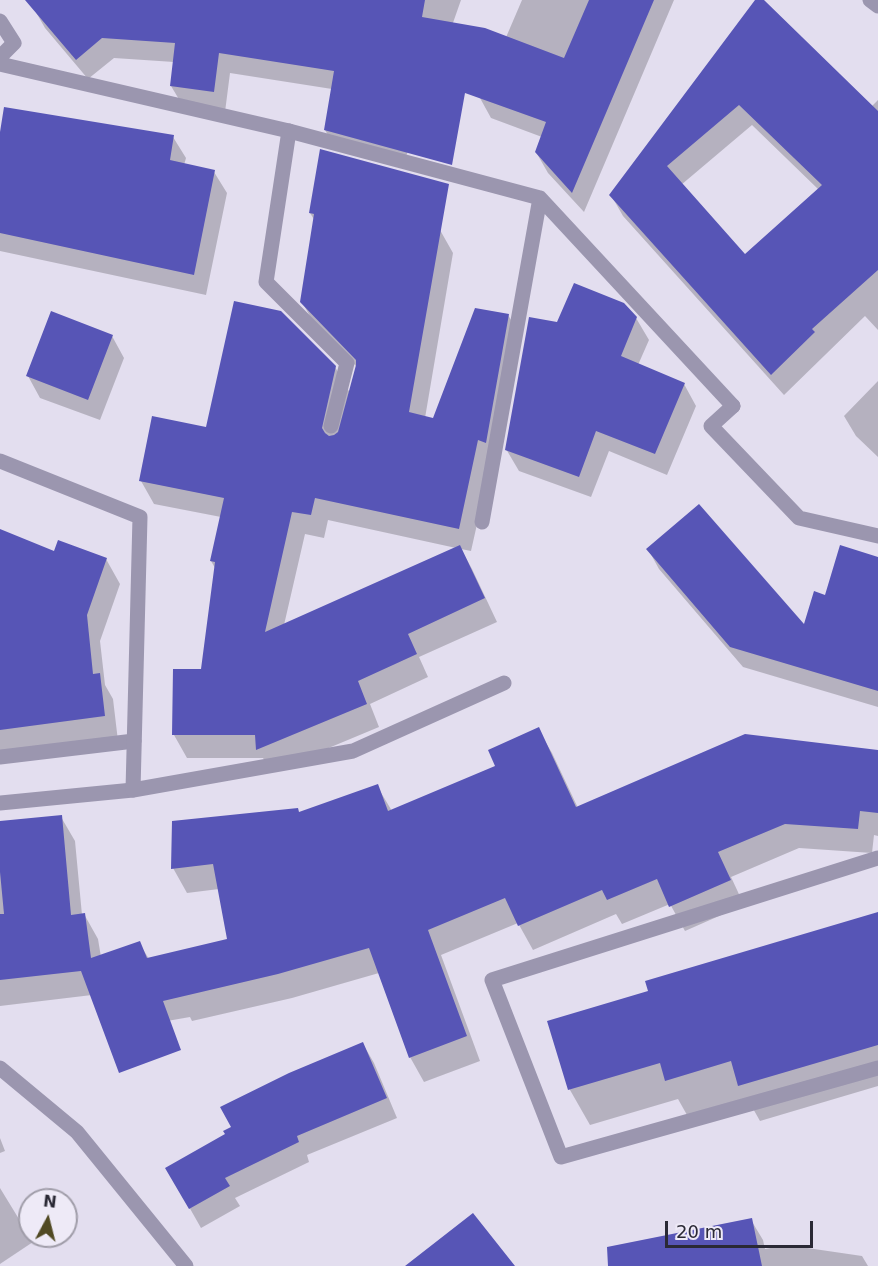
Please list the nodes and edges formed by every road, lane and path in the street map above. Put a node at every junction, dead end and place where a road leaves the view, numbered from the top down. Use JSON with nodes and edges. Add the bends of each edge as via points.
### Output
{"nodes":[{"id":1,"x":870,"y":0,"type":"edge"},
{"id":2,"x":878,"y":6,"type":"edge"},
{"id":3,"x":0,"y":21,"type":"edge"},
{"id":4,"x":0,"y":57,"type":"edge"},
{"id":5,"x":0,"y":64,"type":"edge"},
{"id":6,"x":289,"y":131,"type":"junction"},
{"id":7,"x":540,"y":198,"type":"junction"},
{"id":8,"x":331,"y":426,"type":"dead end"},
{"id":9,"x":0,"y":461,"type":"edge"},
{"id":10,"x":482,"y":522,"type":"dead end"},
{"id":11,"x":878,"y":536,"type":"edge"},
{"id":12,"x":504,"y":682,"type":"dead end"},
{"id":13,"x":134,"y":741,"type":"junction"},
{"id":14,"x":0,"y":757,"type":"edge"},
{"id":15,"x":133,"y":790,"type":"junction"},
{"id":16,"x":0,"y":803,"type":"edge"},
{"id":17,"x":878,"y":858,"type":"edge"},
{"id":18,"x":0,"y":1068,"type":"edge"},
{"id":19,"x":878,"y":1068,"type":"edge"},
{"id":20,"x":186,"y":1266,"type":"edge"}],
"edges":[{"from":1,"to":2,"type":"street"},
{"from":3,"to":4,"type":"street","via":[[14,43]]},
{"from":5,"to":6,"type":"street"},
{"from":6,"to":7,"type":"street"},
{"from":6,"to":8,"type":"street","via":[[266,282],[347,363]]},
{"from":7,"to":10,"type":"street"},
{"from":7,"to":11,"type":"street","via":[[733,406],[711,426],[799,518]]},
{"from":9,"to":13,"type":"street","via":[[140,517]]},
{"from":12,"to":15,"type":"street","via":[[353,752]]},
{"from":13,"to":14,"type":"street"},
{"from":13,"to":15,"type":"street"},
{"from":15,"to":16,"type":"street"},
{"from":17,"to":19,"type":"street","via":[[492,980],[561,1157]]},
{"from":18,"to":20,"type":"street","via":[[77,1132]]}]}
